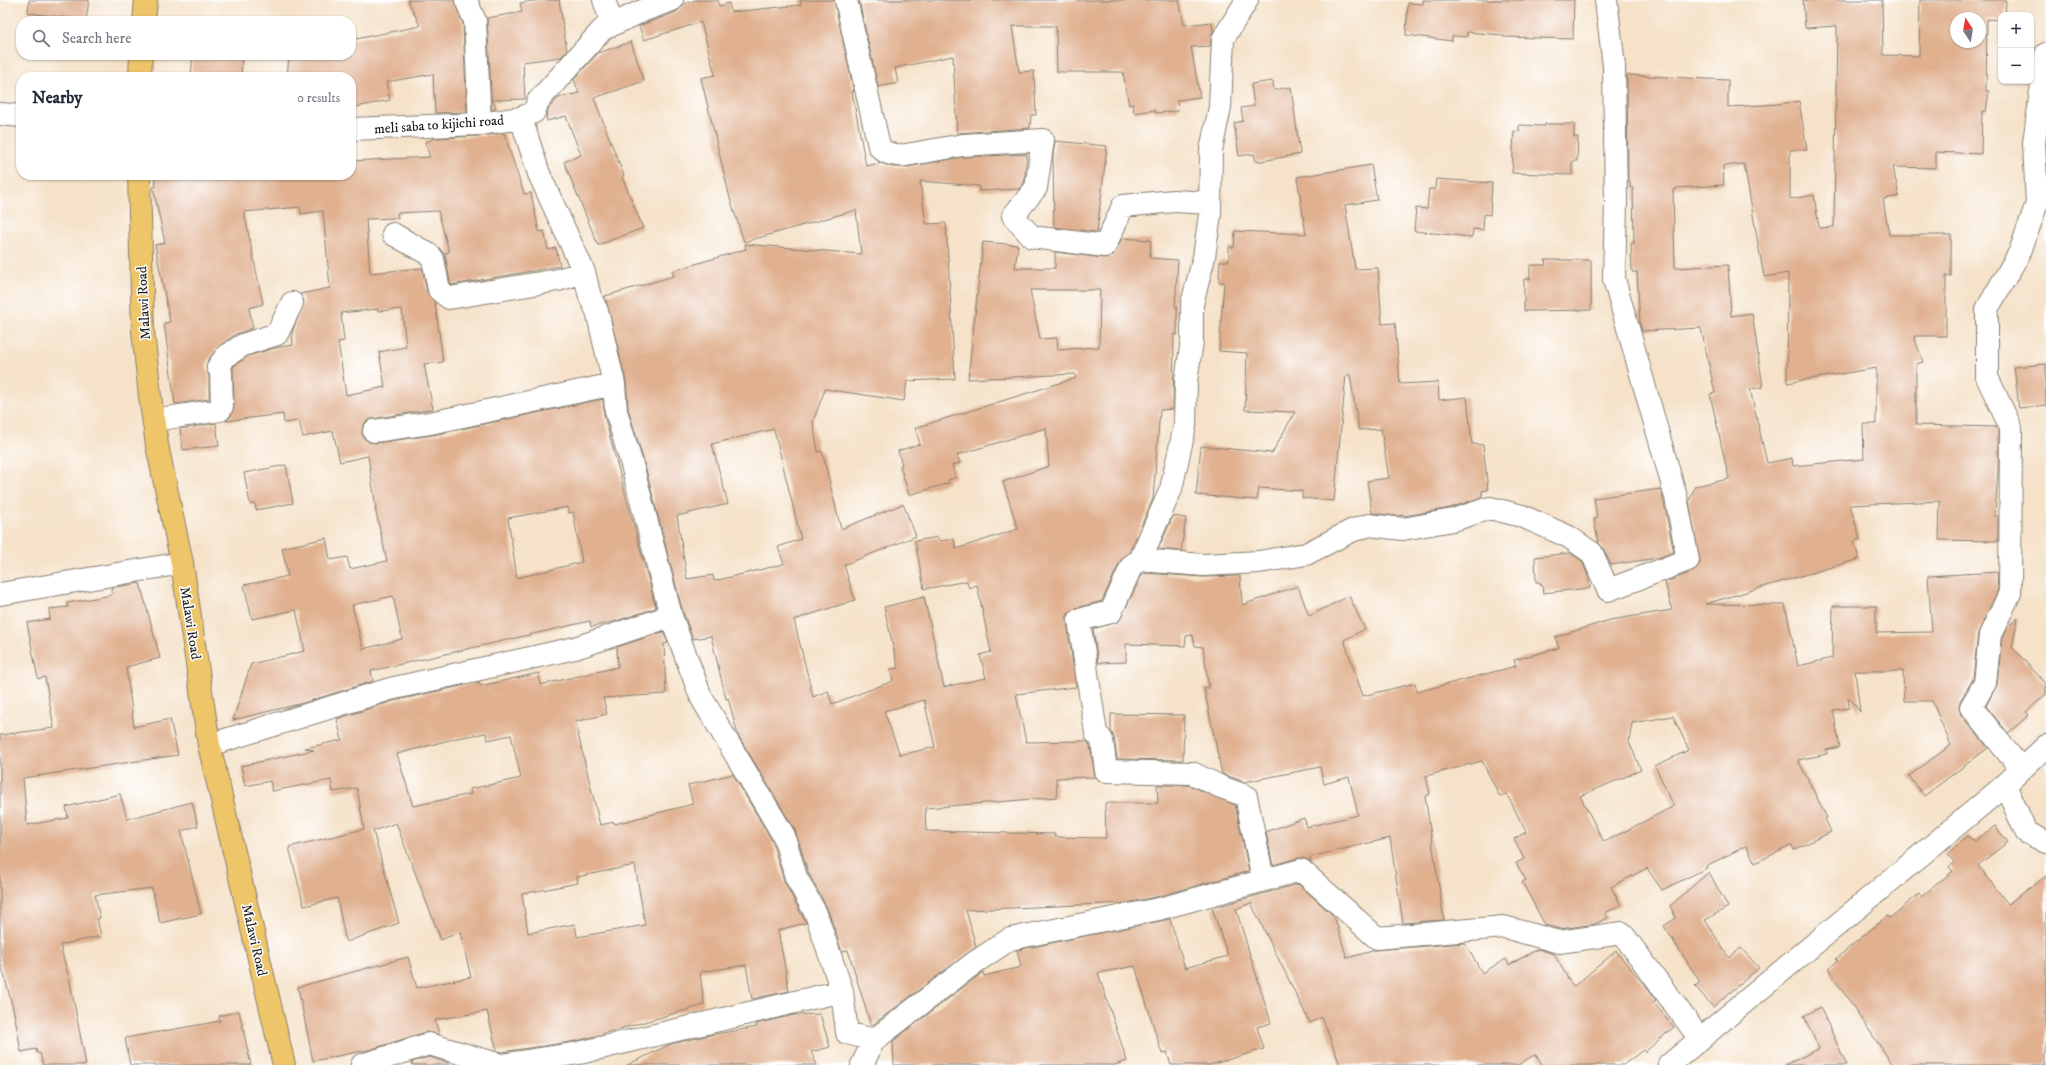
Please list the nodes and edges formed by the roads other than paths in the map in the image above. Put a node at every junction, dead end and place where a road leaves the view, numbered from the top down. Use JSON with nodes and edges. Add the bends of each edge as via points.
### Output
{"nodes":[{"id":1,"x":146,"y":0,"type":"edge"},
{"id":2,"x":466,"y":0,"type":"edge"},
{"id":3,"x":604,"y":0,"type":"edge"},
{"id":4,"x":672,"y":0,"type":"edge"},
{"id":5,"x":846,"y":0,"type":"edge"},
{"id":6,"x":1248,"y":0,"type":"edge"},
{"id":7,"x":1606,"y":0,"type":"edge"},
{"id":8,"x":144,"y":16,"type":"edge"},
{"id":9,"x":612,"y":24,"type":"junction"},
{"id":10,"x":2046,"y":54,"type":"edge"},
{"id":11,"x":141,"y":60,"type":"edge"},
{"id":12,"x":140,"y":72,"type":"edge"},
{"id":13,"x":0,"y":114,"type":"edge"},
{"id":14,"x":16,"y":116,"type":"edge"},
{"id":15,"x":521,"y":118,"type":"junction"},
{"id":16,"x":480,"y":124,"type":"junction"},
{"id":17,"x":356,"y":129,"type":"edge"},
{"id":18,"x":139,"y":180,"type":"edge"},
{"id":19,"x":1210,"y":203,"type":"junction"},
{"id":20,"x":393,"y":234,"type":"dead end"},
{"id":21,"x":584,"y":272,"type":"junction"},
{"id":22,"x":292,"y":303,"type":"dead end"},
{"id":23,"x":614,"y":384,"type":"junction"},
{"id":24,"x":154,"y":420,"type":"junction"},
{"id":25,"x":374,"y":431,"type":"dead end"},
{"id":26,"x":1140,"y":560,"type":"junction"},
{"id":27,"x":182,"y":563,"type":"junction"},
{"id":28,"x":0,"y":594,"type":"edge"},
{"id":29,"x":671,"y":616,"type":"junction"},
{"id":30,"x":209,"y":744,"type":"junction"},
{"id":31,"x":2046,"y":746,"type":"edge"},
{"id":32,"x":2021,"y":769,"type":"junction"},
{"id":33,"x":2005,"y":785,"type":"junction"},
{"id":34,"x":2046,"y":842,"type":"edge"},
{"id":35,"x":1263,"y":879,"type":"junction"},
{"id":36,"x":842,"y":991,"type":"junction"},
{"id":37,"x":1700,"y":1039,"type":"junction"},
{"id":38,"x":874,"y":1040,"type":"junction"},
{"id":39,"x":284,"y":1065,"type":"edge"},
{"id":40,"x":362,"y":1065,"type":"edge"},
{"id":41,"x":501,"y":1065,"type":"edge"},
{"id":42,"x":862,"y":1065,"type":"edge"},
{"id":43,"x":1669,"y":1065,"type":"edge"}],
"edges":[{"from":1,"to":8,"type":"main road"},
{"from":2,"to":16,"type":"street","via":[[475,21]]},
{"from":3,"to":9,"type":"street"},
{"from":4,"to":9,"type":"street","name":"meli saba to kijichi road"},
{"from":5,"to":19,"type":"street","via":[[879,146],[883,152],[906,155],[963,145],[1043,140],[1036,188],[1013,216],[1032,237],[1105,246],[1123,206],[1174,201]]},
{"from":6,"to":19,"type":"street","via":[[1223,39],[1220,107],[1211,150]]},
{"from":7,"to":26,"type":"street","via":[[1614,66],[1614,279],[1676,496],[1688,560],[1608,590],[1592,553],[1569,537],[1522,516],[1490,508],[1453,520],[1404,529],[1369,525],[1351,531],[1306,554],[1259,562],[1204,566]]},
{"from":9,"to":15,"type":"street","name":"meli saba to kijichi road","via":[[596,36],[538,101],[534,112]]},
{"from":10,"to":32,"type":"street","via":[[2034,143],[2037,203],[2020,252],[1987,309],[1987,377],[2011,428],[2010,593],[1990,635],[1984,682],[1971,707]]},
{"from":11,"to":12,"type":"main road"},
{"from":13,"to":14,"type":"street"},
{"from":15,"to":16,"type":"street","name":"meli saba to kijichi road"},
{"from":15,"to":21,"type":"street","via":[[539,174]]},
{"from":16,"to":17,"type":"street","name":"meli saba to kijichi road"},
{"from":18,"to":24,"type":"main road","name":"Malawi Road","via":[[143,331]]},
{"from":19,"to":26,"type":"street","via":[[1204,257],[1192,304],[1192,340],[1186,382],[1185,426],[1172,489]]},
{"from":20,"to":21,"type":"street","via":[[430,255],[439,290],[449,298],[558,280]]},
{"from":21,"to":23,"type":"street","via":[[590,297],[597,310]]},
{"from":22,"to":24,"type":"street","via":[[276,334],[244,344],[226,356],[218,367],[221,372],[220,410]]},
{"from":23,"to":25,"type":"street","via":[[430,423]]},
{"from":23,"to":29,"type":"street","via":[[616,411]]},
{"from":24,"to":27,"type":"main road","name":"Malawi Road","via":[[169,508]]},
{"from":26,"to":35,"type":"street","via":[[1132,565],[1111,612],[1079,620],[1096,733],[1102,740],[1106,771],[1192,772],[1246,796]]},
{"from":27,"to":28,"type":"street"},
{"from":27,"to":30,"type":"main road","name":"Malawi Road"},
{"from":29,"to":30,"type":"street","via":[[575,648],[390,689]]},
{"from":29,"to":36,"type":"street","via":[[701,697],[784,836],[796,877],[816,914]]},
{"from":30,"to":39,"type":"main road","name":"Malawi Road"},
{"from":31,"to":32,"type":"street"},
{"from":32,"to":33,"type":"street"},
{"from":33,"to":34,"type":"street","via":[[2026,832]]},
{"from":33,"to":37,"type":"street"},
{"from":35,"to":37,"type":"street","via":[[1301,870],[1377,938],[1504,928],[1559,942],[1622,933]]},
{"from":35,"to":38,"type":"street","via":[[1158,909],[1010,938]]},
{"from":36,"to":38,"type":"street","via":[[847,1033]]},
{"from":36,"to":41,"type":"street","via":[[579,1053]]},
{"from":37,"to":43,"type":"street"},
{"from":38,"to":42,"type":"street"},
{"from":40,"to":41,"type":"street","via":[[429,1044]]}]}
